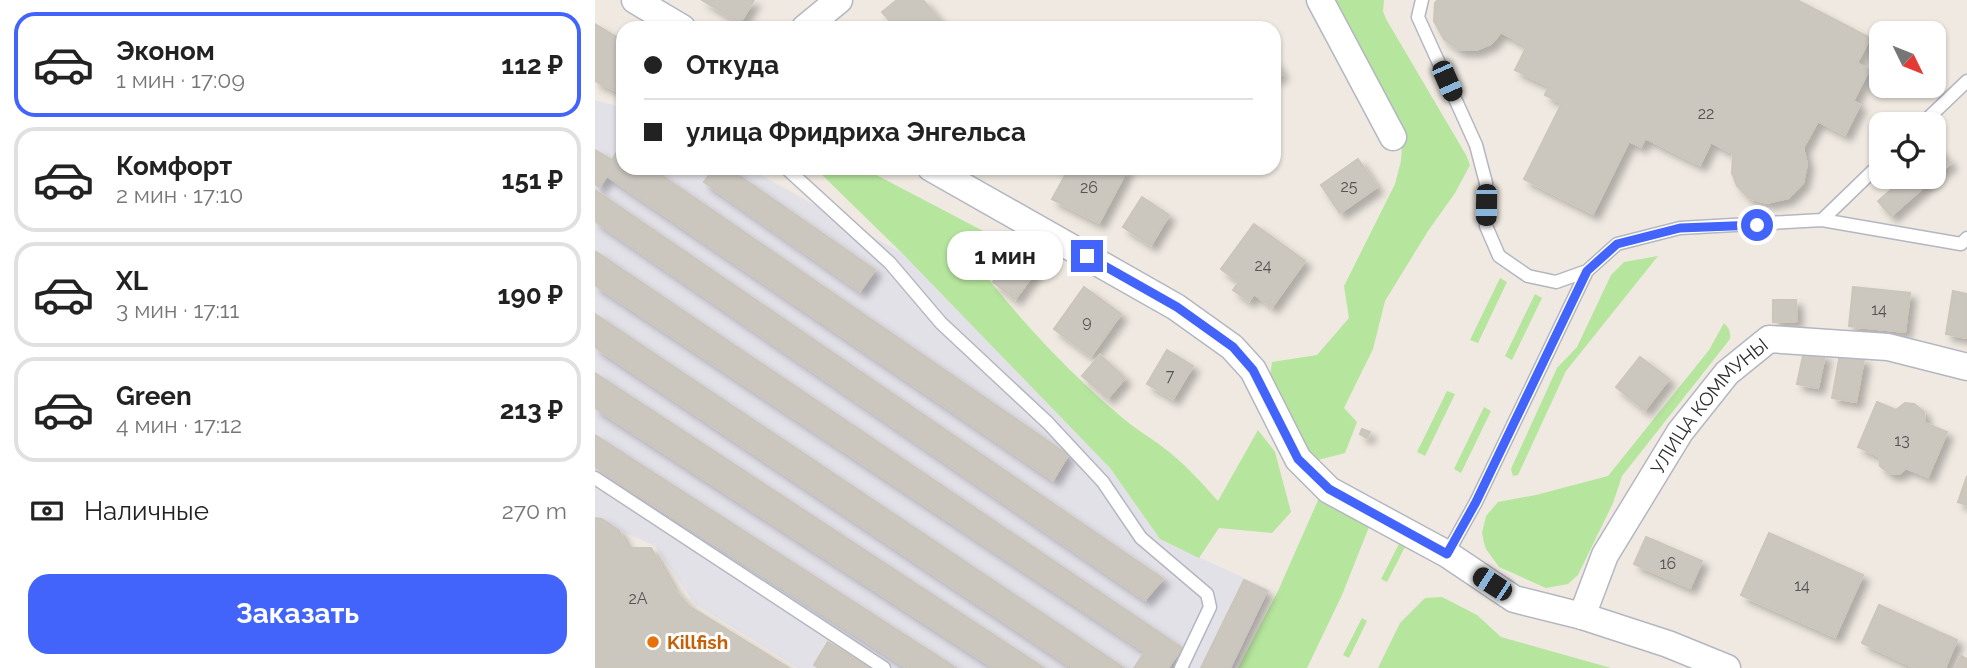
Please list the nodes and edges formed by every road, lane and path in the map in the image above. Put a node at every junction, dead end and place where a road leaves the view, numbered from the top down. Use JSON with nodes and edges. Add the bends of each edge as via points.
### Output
{"nodes":[{"id":1,"x":839,"y":0,"type":"edge"},
{"id":2,"x":1320,"y":0,"type":"edge"},
{"id":3,"x":1422,"y":0,"type":"edge"},
{"id":4,"x":652,"y":13,"type":"edge"},
{"id":5,"x":668,"y":21,"type":"edge"},
{"id":6,"x":814,"y":21,"type":"edge"},
{"id":7,"x":1967,"y":82,"type":"edge"},
{"id":8,"x":1935,"y":112,"type":"edge"},
{"id":9,"x":1393,"y":137,"type":"dead end"},
{"id":10,"x":794,"y":175,"type":"edge"},
{"id":11,"x":942,"y":175,"type":"edge"},
{"id":12,"x":1869,"y":175,"type":"edge"},
{"id":13,"x":1822,"y":220,"type":"junction"},
{"id":14,"x":1967,"y":238,"type":"edge"},
{"id":15,"x":1587,"y":271,"type":"junction"},
{"id":16,"x":1967,"y":367,"type":"edge"},
{"id":17,"x":595,"y":478,"type":"edge"},
{"id":18,"x":1447,"y":554,"type":"junction"},
{"id":19,"x":1582,"y":616,"type":"junction"},
{"id":20,"x":884,"y":668,"type":"edge"},
{"id":21,"x":1181,"y":668,"type":"edge"},
{"id":22,"x":1727,"y":668,"type":"edge"}],
"edges":[{"from":1,"to":6,"type":"street"},
{"from":2,"to":9,"type":"street"},
{"from":3,"to":15,"type":"lane","via":[[1418,17],[1476,145],[1486,183],[1486,226],[1499,257],[1528,276],[1556,282]]},
{"from":4,"to":5,"type":"street"},
{"from":7,"to":8,"type":"lane"},
{"from":10,"to":21,"type":"lane","via":[[890,263],[941,323],[1048,423],[1103,482],[1141,538],[1206,594],[1210,607]]},
{"from":11,"to":18,"type":"street","via":[[1177,307],[1233,347],[1253,370],[1298,459],[1329,489]]},
{"from":12,"to":13,"type":"lane"},
{"from":13,"to":14,"type":"lane","via":[[1961,244]]},
{"from":13,"to":15,"type":"lane","via":[[1680,228],[1617,244]]},
{"from":15,"to":18,"type":"lane"},
{"from":16,"to":19,"type":"street","name":"УЛИЦА КОММУНЫ","via":[[1888,347],[1769,338],[1727,373],[1680,432],[1605,555]]},
{"from":17,"to":20,"type":"lane"},
{"from":18,"to":19,"type":"street","via":[[1514,599]]},
{"from":19,"to":22,"type":"street"}]}
